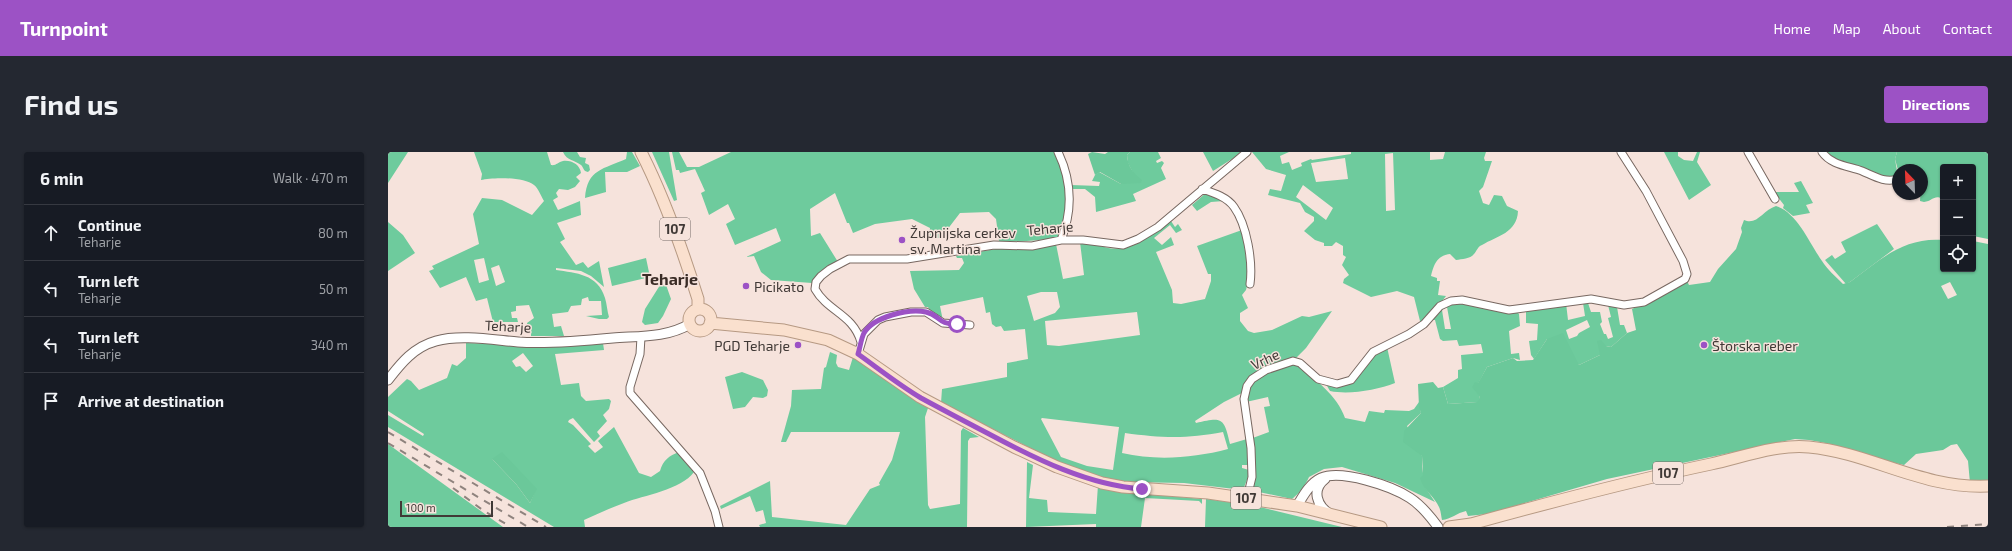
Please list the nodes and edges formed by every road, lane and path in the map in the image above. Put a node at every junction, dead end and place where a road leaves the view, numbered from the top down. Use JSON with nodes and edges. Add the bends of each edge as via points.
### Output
{"nodes":[{"id":1,"x":641,"y":152,"type":"edge"},
{"id":2,"x":1058,"y":152,"type":"edge"},
{"id":3,"x":1247,"y":152,"type":"edge"},
{"id":4,"x":1621,"y":152,"type":"edge"},
{"id":5,"x":1748,"y":152,"type":"edge"},
{"id":6,"x":1822,"y":152,"type":"edge"},
{"id":7,"x":1892,"y":180,"type":"edge"},
{"id":8,"x":1202,"y":189,"type":"junction"},
{"id":9,"x":1775,"y":199,"type":"dead end"},
{"id":10,"x":1061,"y":240,"type":"junction"},
{"id":11,"x":1250,"y":284,"type":"dead end"},
{"id":12,"x":698,"y":309,"type":"junction"},
{"id":13,"x":710,"y":323,"type":"junction"},
{"id":14,"x":690,"y":324,"type":"junction"},
{"id":15,"x":970,"y":325,"type":"dead end"},
{"id":16,"x":641,"y":336,"type":"junction"},
{"id":17,"x":861,"y":342,"type":"junction"},
{"id":18,"x":858,"y":354,"type":"junction"},
{"id":19,"x":388,"y":380,"type":"edge"},
{"id":20,"x":1331,"y":476,"type":"junction"},
{"id":21,"x":1988,"y":486,"type":"edge"},
{"id":22,"x":1247,"y":498,"type":"junction"},
{"id":23,"x":1297,"y":506,"type":"junction"},
{"id":24,"x":1333,"y":516,"type":"junction"},
{"id":25,"x":718,"y":527,"type":"edge"},
{"id":26,"x":1381,"y":527,"type":"edge"},
{"id":27,"x":1438,"y":527,"type":"edge"},
{"id":28,"x":1449,"y":527,"type":"edge"}],
"edges":[{"from":1,"to":12,"type":"main road","number":"107","via":[[671,219],[695,292]]},
{"from":2,"to":10,"type":"street","via":[[1070,189],[1069,211]]},
{"from":3,"to":8,"type":"street","name":"Teharje"},
{"from":4,"to":22,"type":"street","name":"Vrhe","via":[[1646,191],[1684,261],[1687,274],[1685,279],[1644,302],[1624,305],[1591,299],[1509,310],[1462,300],[1451,301],[1440,306],[1424,324],[1409,334],[1372,352],[1356,375],[1344,383],[1325,383],[1300,363],[1293,361],[1266,370],[1252,379],[1247,386],[1244,399],[1252,477]]},
{"from":5,"to":9,"type":"street"},
{"from":6,"to":7,"type":"street","via":[[1827,158],[1843,166],[1878,179]]},
{"from":8,"to":10,"type":"street","name":"Teharje","via":[[1158,227],[1123,245]]},
{"from":8,"to":11,"type":"street","via":[[1224,198],[1238,214],[1248,243]]},
{"from":10,"to":17,"type":"street","name":"Teharje","via":[[1032,246],[994,245],[907,259],[849,259],[830,269],[816,282],[815,289],[822,299],[851,321]]},
{"from":12,"to":13,"type":"main road","via":[[708,313]]},
{"from":12,"to":14,"type":"main road","via":[[690,315]]},
{"from":13,"to":14,"type":"main road","number":"107","via":[[698,331]]},
{"from":13,"to":18,"type":"main road","number":"107","via":[[784,330],[828,340]]},
{"from":14,"to":16,"type":"street","name":"Teharje","via":[[669,333]]},
{"from":15,"to":17,"type":"street","via":[[948,325],[926,312],[911,312],[878,320],[864,334]]},
{"from":16,"to":19,"type":"street","name":"Teharje","via":[[534,343],[437,340],[419,348],[404,359]]},
{"from":16,"to":25,"type":"street","via":[[640,354],[630,393],[700,473],[715,511]]},
{"from":17,"to":18,"type":"street"},
{"from":18,"to":22,"type":"main road","number":"107","via":[[920,397],[1014,447],[1102,483],[1123,488]]},
{"from":20,"to":23,"type":"street","via":[[1322,478],[1311,486]]},
{"from":20,"to":24,"type":"street","via":[[1320,483],[1317,495],[1321,507]]},
{"from":20,"to":27,"type":"street","via":[[1350,477],[1394,490],[1415,502]]},
{"from":21,"to":28,"type":"main road","number":"107","via":[[1969,487],[1936,483],[1842,452],[1808,447],[1773,449]]},
{"from":22,"to":23,"type":"main road","number":"107"},
{"from":23,"to":24,"type":"main road","number":"107"},
{"from":24,"to":26,"type":"main road","number":"107"}]}
